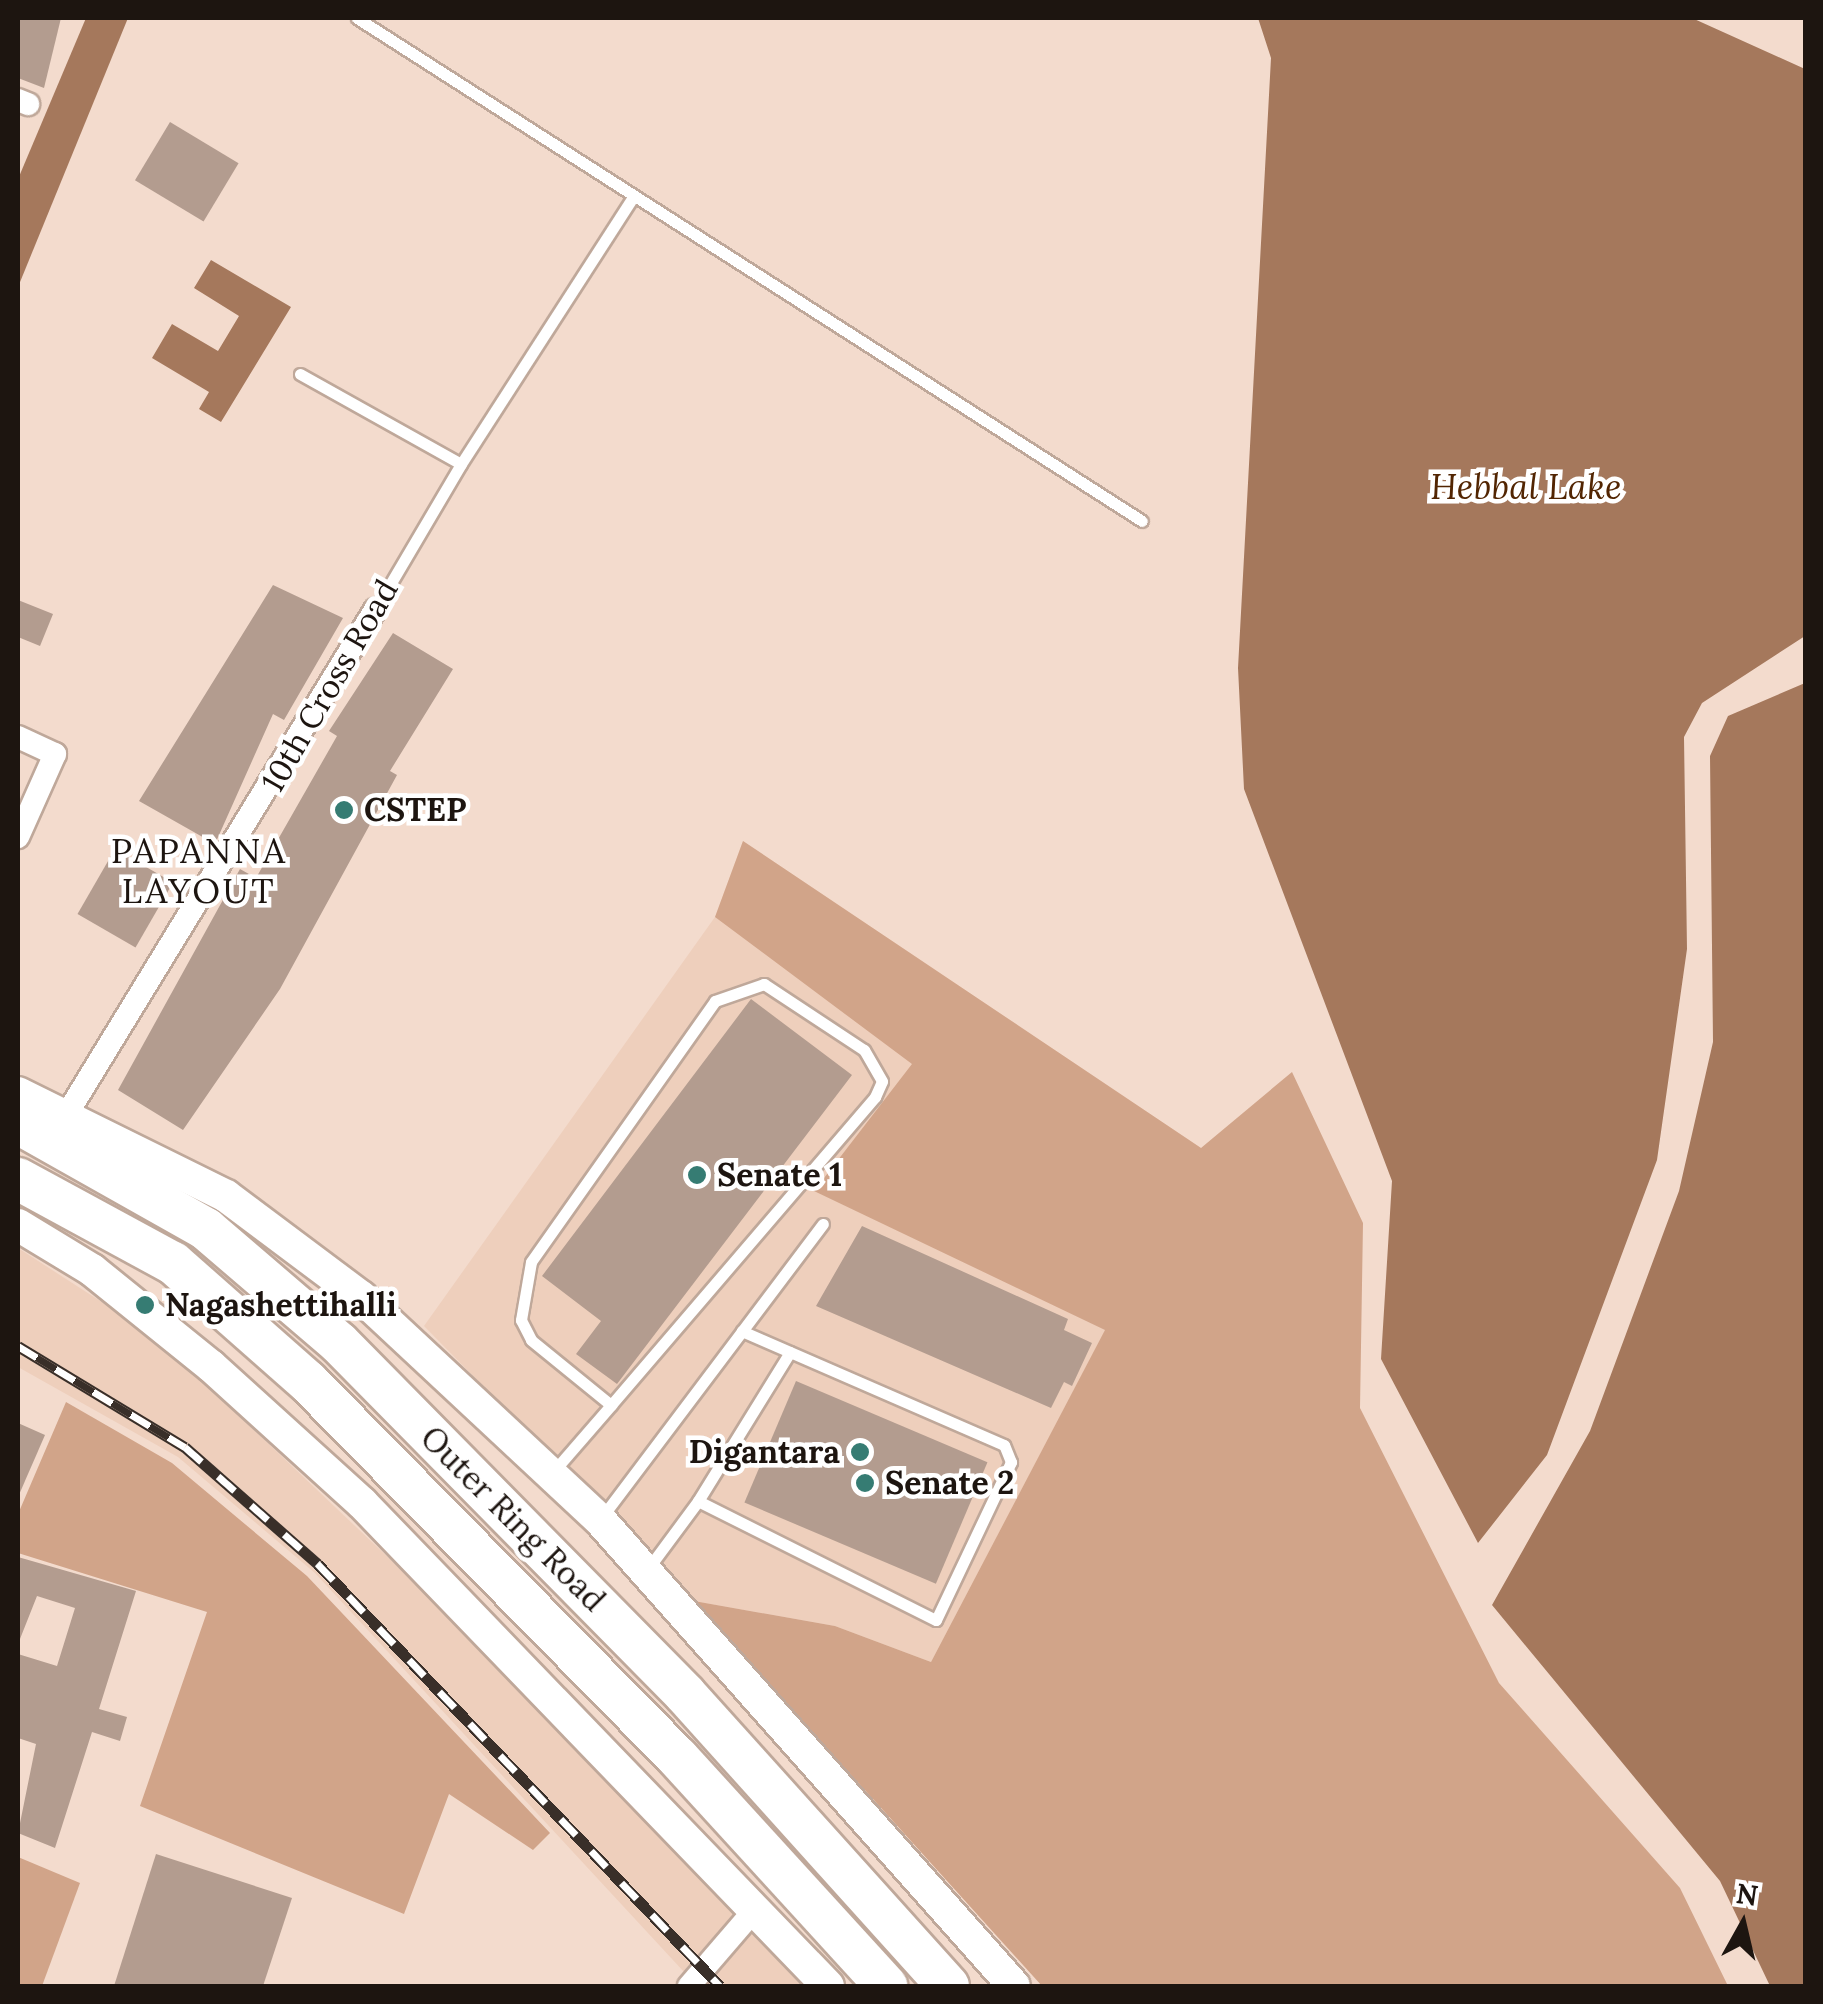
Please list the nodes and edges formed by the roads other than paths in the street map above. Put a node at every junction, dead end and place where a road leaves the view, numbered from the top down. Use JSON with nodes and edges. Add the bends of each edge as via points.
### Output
{"nodes":[{"id":1,"x":358,"y":18,"type":"edge"},
{"id":2,"x":633,"y":197,"type":"junction"},
{"id":3,"x":300,"y":374,"type":"dead end"},
{"id":4,"x":461,"y":464,"type":"junction"},
{"id":5,"x":1142,"y":521,"type":"dead end"},
{"id":6,"x":375,"y":610,"type":"joint"},
{"id":7,"x":18,"y":737,"type":"edge"},
{"id":8,"x":18,"y":838,"type":"edge"},
{"id":9,"x":18,"y":1093,"type":"edge"},
{"id":10,"x":46,"y":1125,"type":"edge"},
{"id":11,"x":18,"y":1179,"type":"edge"},
{"id":12,"x":823,"y":1224,"type":"dead end"},
{"id":13,"x":18,"y":1225,"type":"edge"},
{"id":14,"x":742,"y":1332,"type":"junction"},
{"id":15,"x":790,"y":1352,"type":"junction"},
{"id":16,"x":610,"y":1405,"type":"junction"},
{"id":17,"x":551,"y":1474,"type":"junction"},
{"id":18,"x":698,"y":1501,"type":"junction"},
{"id":19,"x":600,"y":1520,"type":"junction"},
{"id":20,"x":646,"y":1572,"type":"junction"},
{"id":21,"x":756,"y":1908,"type":"junction"},
{"id":22,"x":689,"y":1986,"type":"edge"},
{"id":23,"x":828,"y":1986,"type":"edge"},
{"id":24,"x":886,"y":1986,"type":"edge"},
{"id":25,"x":948,"y":1986,"type":"edge"},
{"id":26,"x":1014,"y":1986,"type":"edge"}],
"edges":[{"from":1,"to":2,"type":"lane"},
{"from":2,"to":4,"type":"lane","name":"10th Cross Road"},
{"from":2,"to":5,"type":"lane"},
{"from":3,"to":4,"type":"lane"},
{"from":4,"to":6,"type":"lane","name":"10th Cross Road"},
{"from":6,"to":10,"type":"street","name":"10th Cross Road"},
{"from":7,"to":8,"type":"street","via":[[55,754]]},
{"from":9,"to":10,"type":"street"},
{"from":10,"to":17,"type":"street","via":[[256,1219],[361,1298]]},
{"from":10,"to":25,"type":"highway","name":"Outer Ring Road","via":[[206,1229],[338,1343],[685,1694]]},
{"from":11,"to":24,"type":"highway","name":"Outer Ring Road","via":[[173,1263],[307,1381],[678,1758]]},
{"from":12,"to":14,"type":"lane"},
{"from":13,"to":21,"type":"street","via":[[152,1318],[362,1503]]},
{"from":14,"to":15,"type":"lane"},
{"from":14,"to":19,"type":"lane"},
{"from":15,"to":18,"type":"lane"},
{"from":15,"to":18,"type":"lane","via":[[1011,1452],[936,1620]]},
{"from":16,"to":16,"type":"lane","via":[[531,1340],[521,1320],[531,1262],[716,1001],[764,984],[864,1050],[882,1081]]},
{"from":16,"to":17,"type":"lane"},
{"from":17,"to":19,"type":"street"},
{"from":18,"to":20,"type":"lane"},
{"from":19,"to":20,"type":"street"},
{"from":20,"to":26,"type":"street"},
{"from":21,"to":22,"type":"street"},
{"from":21,"to":23,"type":"street"}]}
